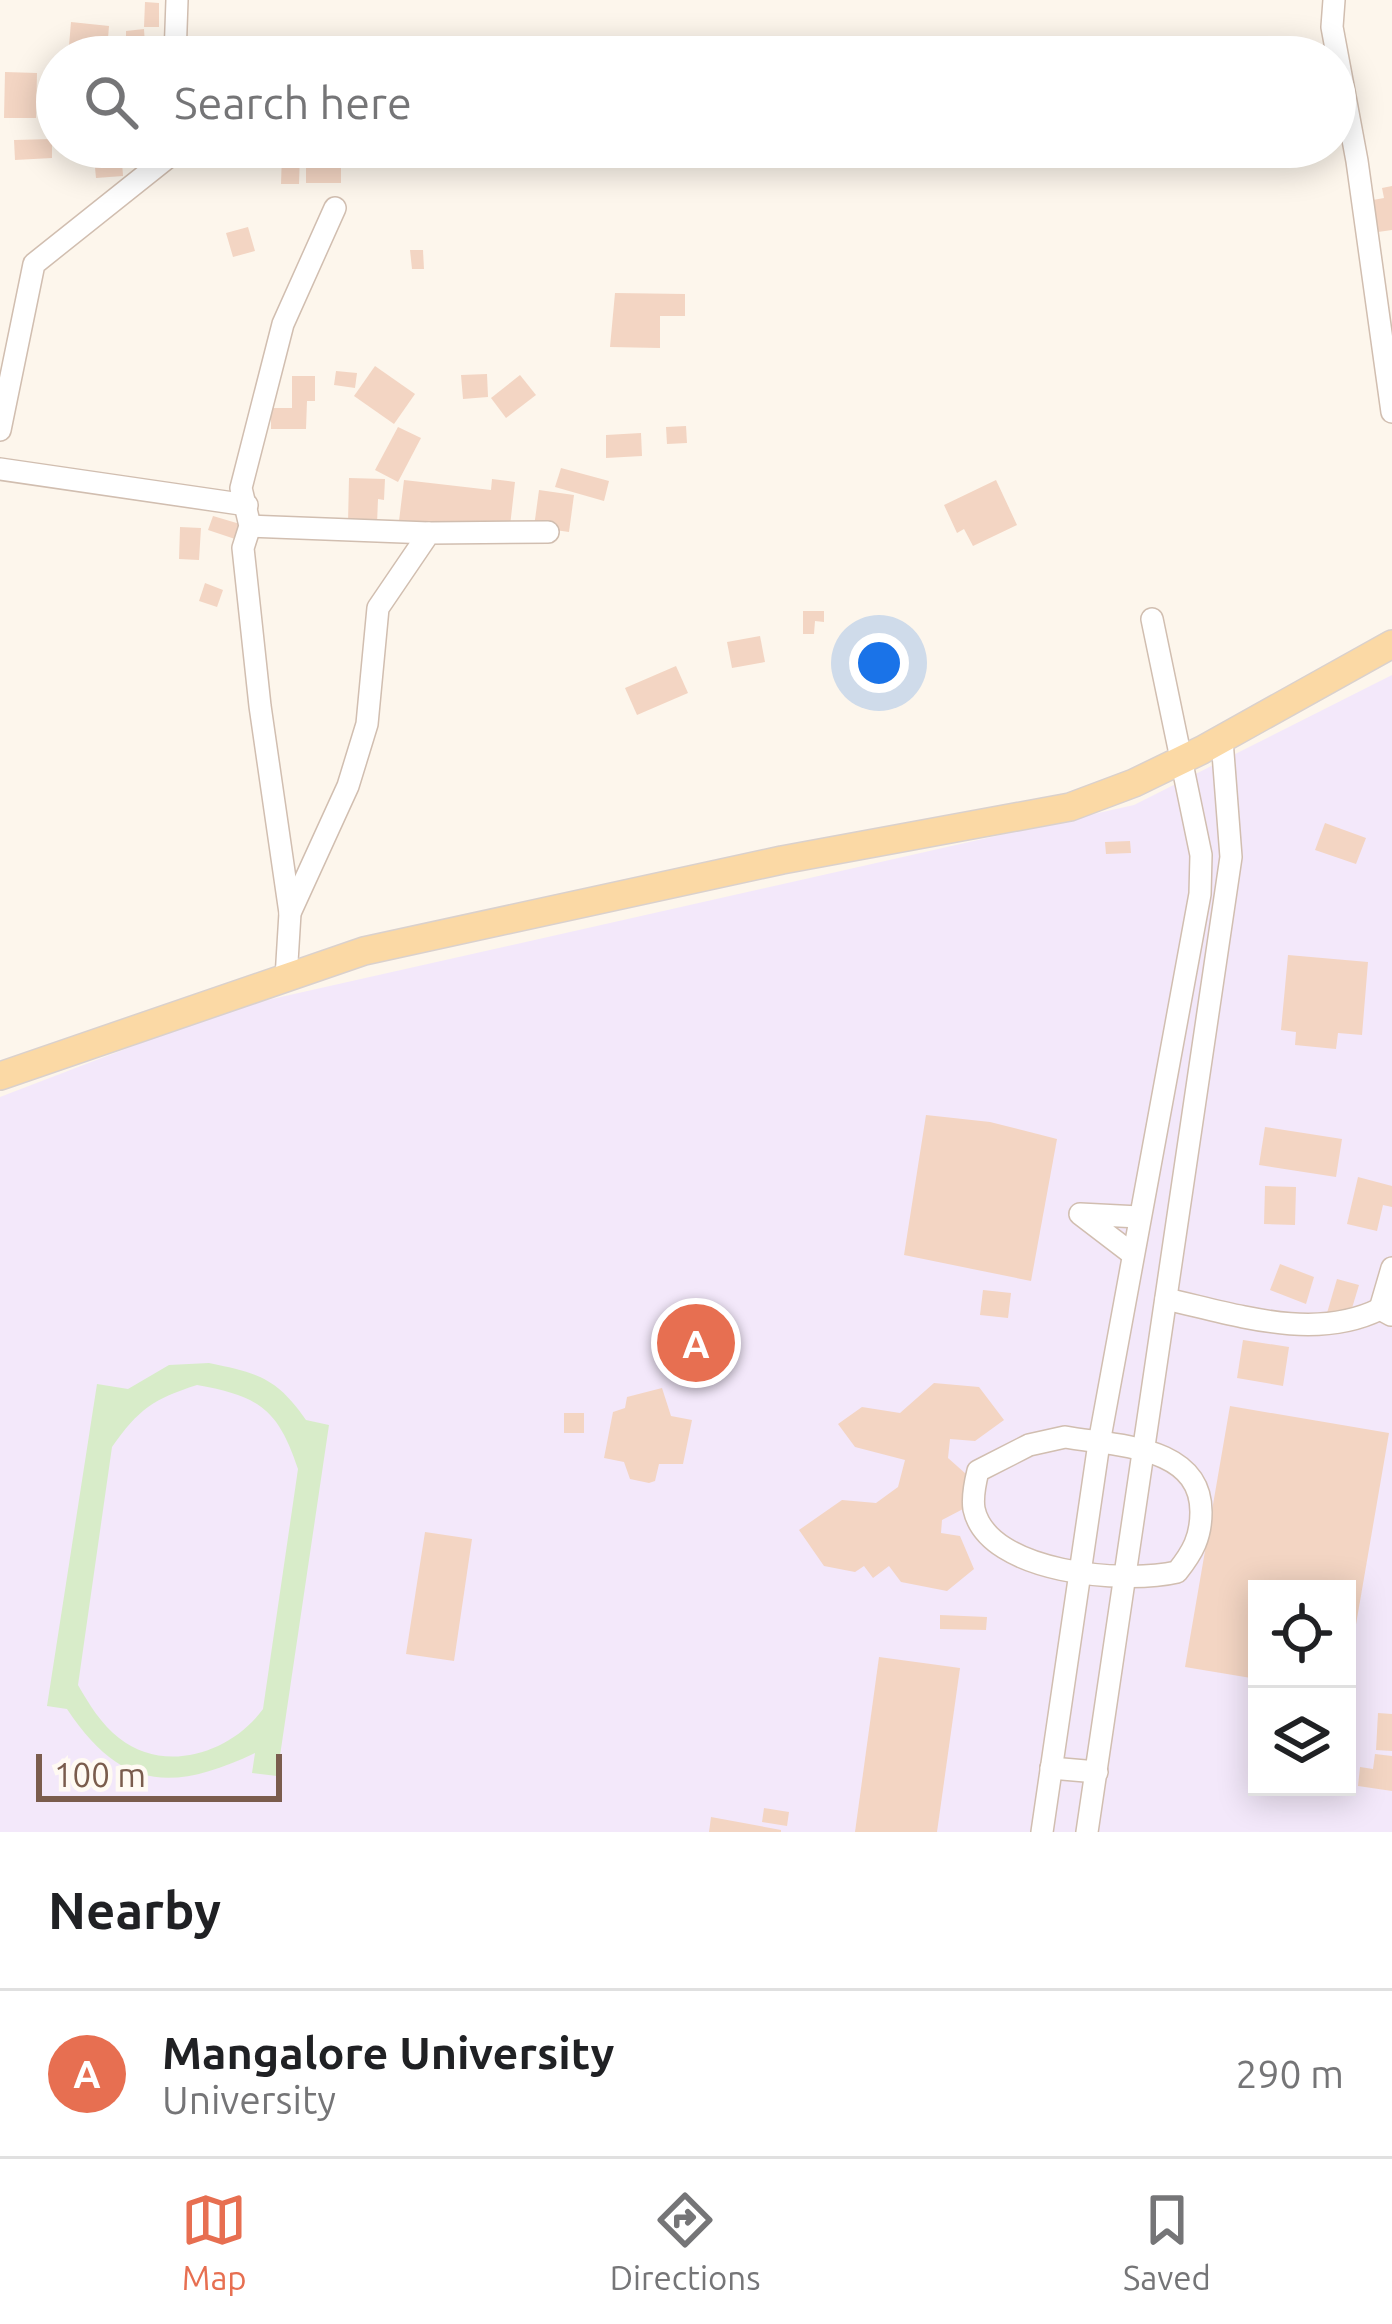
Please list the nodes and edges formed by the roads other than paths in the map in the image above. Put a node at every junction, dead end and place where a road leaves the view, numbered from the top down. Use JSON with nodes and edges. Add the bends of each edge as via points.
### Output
{"nodes":[{"id":1,"x":177,"y":0,"type":"edge"},
{"id":2,"x":1334,"y":0,"type":"edge"},
{"id":3,"x":176,"y":36,"type":"edge"},
{"id":4,"x":1334,"y":36,"type":"edge"},
{"id":5,"x":1356,"y":156,"type":"edge"},
{"id":6,"x":1357,"y":161,"type":"junction"},
{"id":7,"x":154,"y":168,"type":"edge"},
{"id":8,"x":335,"y":208,"type":"dead end"},
{"id":9,"x":1392,"y":352,"type":"edge"},
{"id":10,"x":1392,"y":412,"type":"edge"},
{"id":11,"x":0,"y":430,"type":"edge"},
{"id":12,"x":0,"y":469,"type":"edge"},
{"id":13,"x":248,"y":516,"type":"junction"},
{"id":14,"x":548,"y":532,"type":"dead end"},
{"id":15,"x":429,"y":533,"type":"junction"},
{"id":16,"x":1152,"y":619,"type":"dead end"},
{"id":17,"x":1392,"y":644,"type":"edge"},
{"id":18,"x":1222,"y":740,"type":"junction"},
{"id":19,"x":1183,"y":760,"type":"junction"},
{"id":20,"x":290,"y":913,"type":"junction"},
{"id":21,"x":286,"y":978,"type":"junction"},
{"id":22,"x":0,"y":1076,"type":"edge"},
{"id":23,"x":1147,"y":1180,"type":"junction"},
{"id":24,"x":1184,"y":1184,"type":"junction"},
{"id":25,"x":1139,"y":1217,"type":"junction"},
{"id":26,"x":1131,"y":1253,"type":"junction"},
{"id":27,"x":1392,"y":1268,"type":"edge"},
{"id":28,"x":1166,"y":1299,"type":"junction"},
{"id":29,"x":1386,"y":1312,"type":"edge"},
{"id":30,"x":1099,"y":1443,"type":"junction"},
{"id":31,"x":1143,"y":1449,"type":"junction"},
{"id":32,"x":1081,"y":1572,"type":"junction"},
{"id":33,"x":1126,"y":1578,"type":"junction"},
{"id":34,"x":1052,"y":1768,"type":"junction"},
{"id":35,"x":1096,"y":1772,"type":"junction"},
{"id":36,"x":1042,"y":1832,"type":"edge"},
{"id":37,"x":1087,"y":1832,"type":"edge"}],
"edges":[{"from":1,"to":3,"type":"street"},
{"from":2,"to":4,"type":"street"},
{"from":5,"to":6,"type":"street"},
{"from":6,"to":9,"type":"street"},
{"from":6,"to":10,"type":"street"},
{"from":7,"to":11,"type":"street","via":[[34,264]]},
{"from":8,"to":13,"type":"street","via":[[284,324],[241,488]]},
{"from":12,"to":13,"type":"street"},
{"from":13,"to":15,"type":"street"},
{"from":13,"to":20,"type":"street","via":[[243,548]]},
{"from":14,"to":15,"type":"street"},
{"from":15,"to":20,"type":"street","via":[[378,608],[367,724]]},
{"from":16,"to":19,"type":"street"},
{"from":17,"to":18,"type":"main road"},
{"from":18,"to":19,"type":"main road"},
{"from":18,"to":24,"type":"street","via":[[1231,857]]},
{"from":19,"to":21,"type":"main road","via":[[1070,807],[642,890],[364,951]]},
{"from":19,"to":23,"type":"street","via":[[1200,894]]},
{"from":20,"to":21,"type":"street"},
{"from":21,"to":22,"type":"main road"},
{"from":23,"to":24,"type":"street"},
{"from":23,"to":25,"type":"street"},
{"from":24,"to":28,"type":"street"},
{"from":25,"to":26,"type":"street"},
{"from":25,"to":26,"type":"street","via":[[1081,1214]]},
{"from":26,"to":30,"type":"street"},
{"from":27,"to":29,"type":"street"},
{"from":28,"to":29,"type":"street","via":[[1275,1323],[1355,1322]]},
{"from":28,"to":31,"type":"street"},
{"from":30,"to":31,"type":"street"},
{"from":30,"to":32,"type":"street"},
{"from":30,"to":32,"type":"street","via":[[1029,1445],[978,1472],[974,1489],[974,1511],[1004,1548]]},
{"from":31,"to":33,"type":"street"},
{"from":31,"to":33,"type":"street","via":[[1189,1474],[1201,1500],[1201,1532],[1177,1572]]},
{"from":32,"to":33,"type":"street"},
{"from":32,"to":34,"type":"street"},
{"from":33,"to":35,"type":"street"},
{"from":34,"to":35,"type":"street"},
{"from":34,"to":36,"type":"street"},
{"from":35,"to":37,"type":"street"}]}
